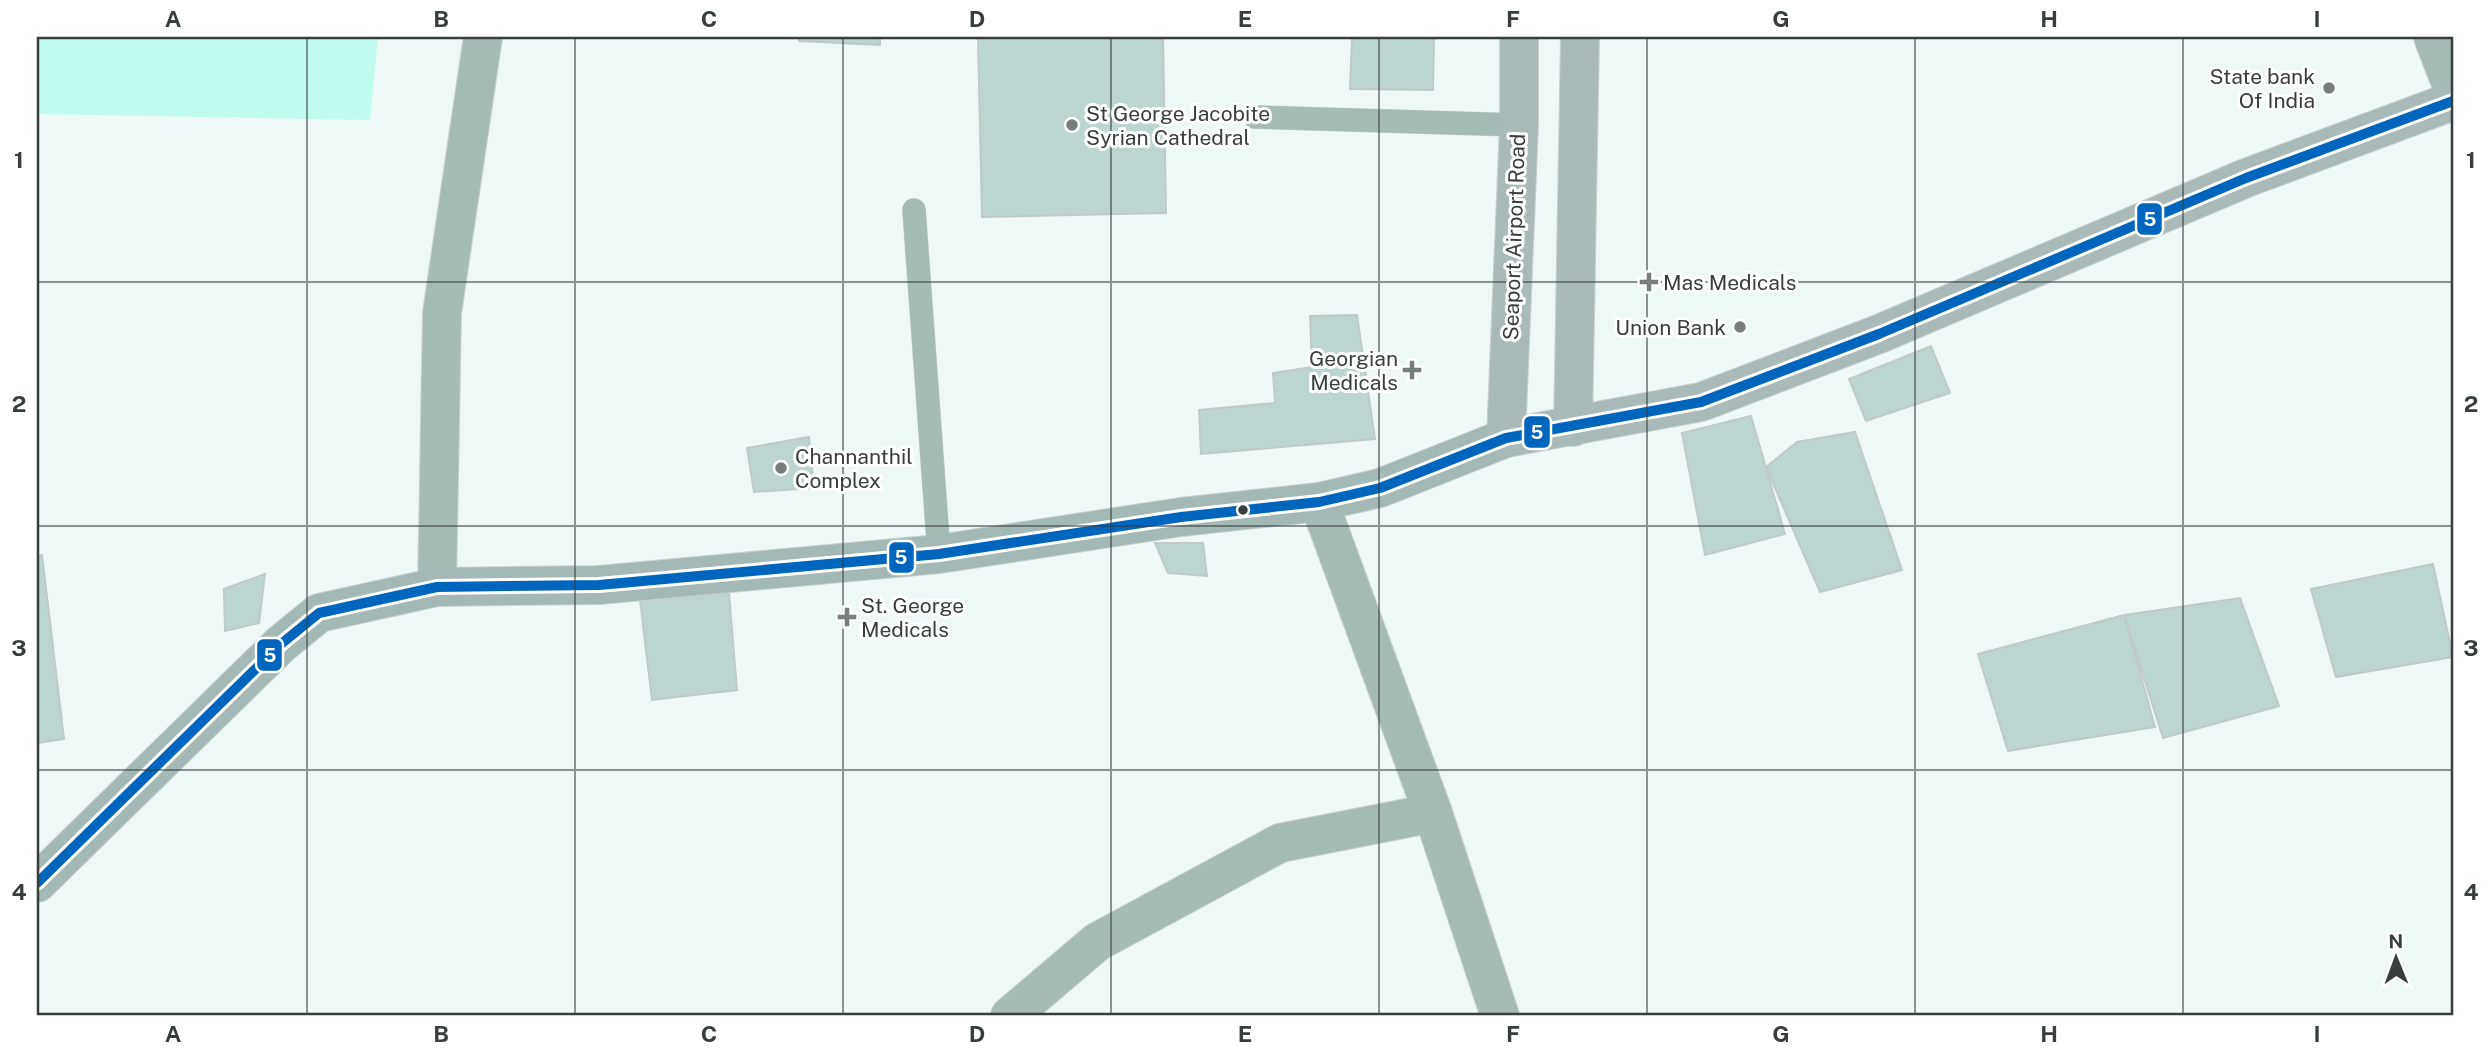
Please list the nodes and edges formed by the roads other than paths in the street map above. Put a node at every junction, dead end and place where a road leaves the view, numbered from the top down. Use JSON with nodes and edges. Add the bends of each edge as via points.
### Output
{"nodes":[{"id":1,"x":483,"y":37,"type":"edge"},
{"id":2,"x":1518,"y":37,"type":"edge"},
{"id":3,"x":1580,"y":37,"type":"edge"},
{"id":4,"x":2433,"y":37,"type":"edge"},
{"id":5,"x":2453,"y":89,"type":"edge"},
{"id":6,"x":2453,"y":101,"type":"edge"},
{"id":7,"x":1255,"y":117,"type":"dead end"},
{"id":8,"x":1519,"y":125,"type":"junction"},
{"id":9,"x":914,"y":210,"type":"dead end"},
{"id":10,"x":1573,"y":427,"type":"junction"},
{"id":11,"x":1506,"y":438,"type":"junction"},
{"id":12,"x":1319,"y":502,"type":"junction"},
{"id":13,"x":939,"y":554,"type":"junction"},
{"id":14,"x":437,"y":587,"type":"junction"},
{"id":15,"x":1433,"y":813,"type":"junction"},
{"id":16,"x":37,"y":883,"type":"edge"},
{"id":17,"x":1010,"y":1016,"type":"edge"},
{"id":18,"x":1500,"y":1016,"type":"edge"}],
"edges":[{"from":1,"to":14,"type":"street","via":[[442,313]]},
{"from":2,"to":8,"type":"highway","name":"Seaport Airport Road"},
{"from":3,"to":10,"type":"highway"},
{"from":4,"to":5,"type":"street"},
{"from":6,"to":10,"type":"highway","via":[[2246,178],[1879,334],[1701,402]]},
{"from":7,"to":8,"type":"lane"},
{"from":8,"to":11,"type":"highway","name":"Seaport Airport Road"},
{"from":9,"to":13,"type":"lane"},
{"from":10,"to":11,"type":"highway"},
{"from":11,"to":12,"type":"main road","via":[[1380,488]]},
{"from":12,"to":13,"type":"main road","via":[[1181,517]]},
{"from":12,"to":15,"type":"street"},
{"from":13,"to":14,"type":"main road","via":[[599,584]]},
{"from":14,"to":16,"type":"main road","via":[[319,613],[281,644]]},
{"from":15,"to":17,"type":"street","via":[[1280,843],[1097,942]]},
{"from":15,"to":18,"type":"street"}]}
